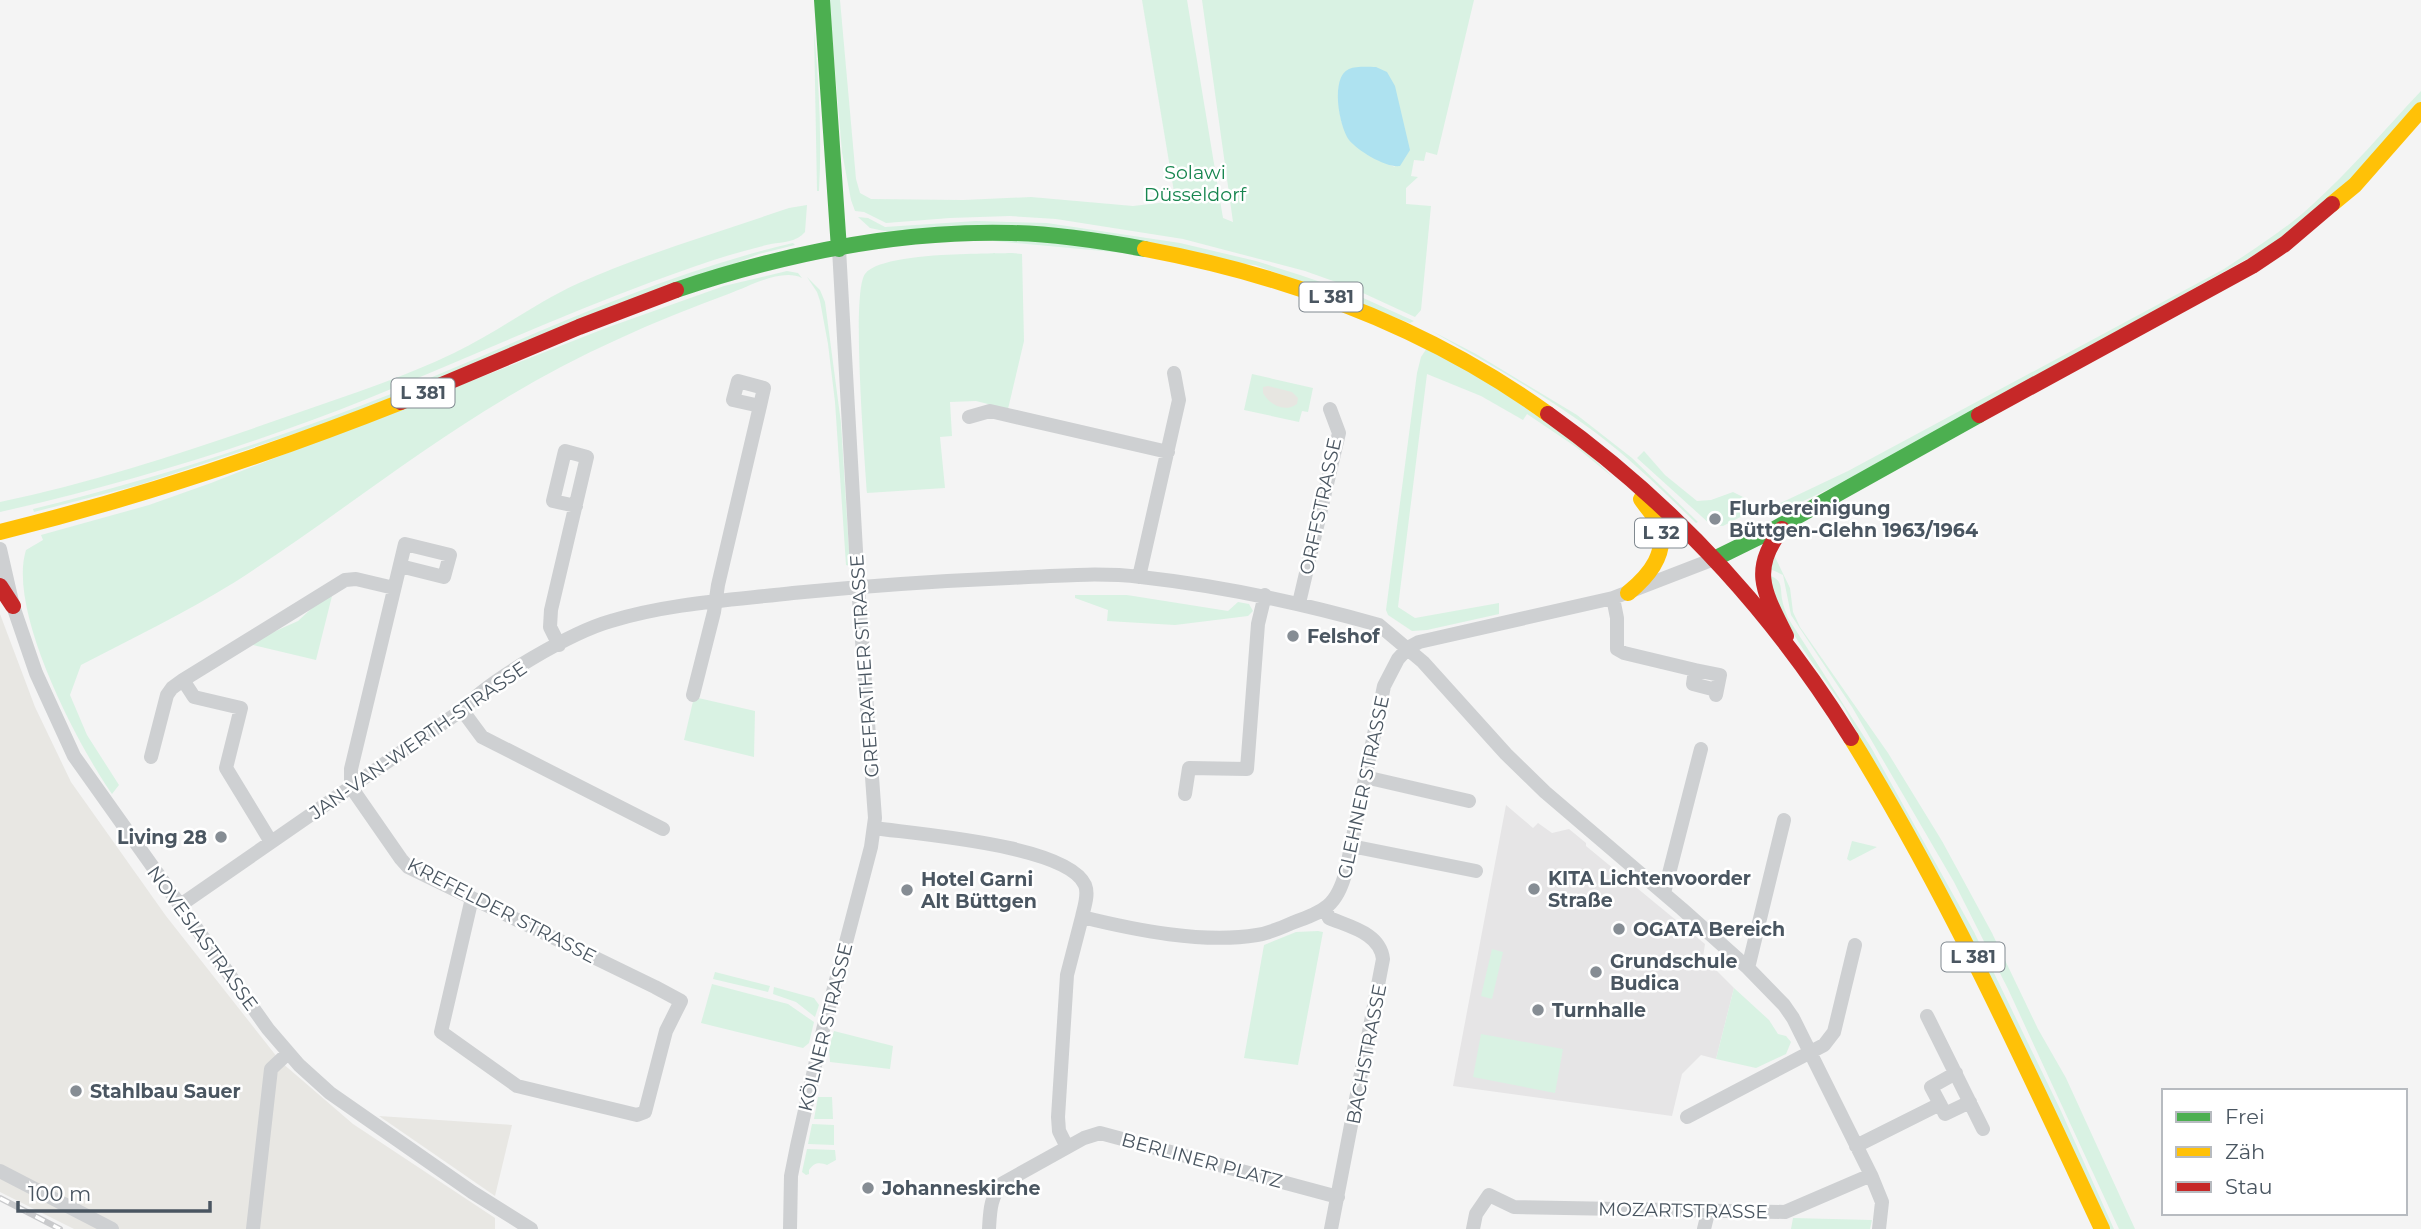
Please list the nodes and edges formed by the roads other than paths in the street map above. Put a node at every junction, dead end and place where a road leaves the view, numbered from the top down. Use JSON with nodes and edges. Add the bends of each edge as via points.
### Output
{"nodes":[{"id":1,"x":822,"y":0,"type":"edge"},
{"id":2,"x":2421,"y":110,"type":"edge"},
{"id":3,"x":839,"y":249,"type":"junction"},
{"id":4,"x":1174,"y":373,"type":"dead end"},
{"id":5,"x":760,"y":406,"type":"dead end"},
{"id":6,"x":1330,"y":409,"type":"dead end"},
{"id":7,"x":969,"y":416,"type":"dead end"},
{"id":8,"x":1168,"y":452,"type":"junction"},
{"id":9,"x":1626,"y":472,"type":"junction"},
{"id":10,"x":576,"y":506,"type":"dead end"},
{"id":11,"x":1794,"y":518,"type":"junction"},
{"id":12,"x":0,"y":532,"type":"edge"},
{"id":13,"x":0,"y":549,"type":"edge"},
{"id":14,"x":1714,"y":559,"type":"junction"},
{"id":15,"x":400,"y":566,"type":"dead end"},
{"id":16,"x":1139,"y":577,"type":"junction"},
{"id":17,"x":0,"y":586,"type":"edge"},
{"id":18,"x":858,"y":586,"type":"junction"},
{"id":19,"x":394,"y":588,"type":"junction"},
{"id":20,"x":1265,"y":595,"type":"junction"},
{"id":21,"x":1620,"y":595,"type":"junction"},
{"id":22,"x":715,"y":601,"type":"junction"},
{"id":23,"x":1299,"y":603,"type":"junction"},
{"id":24,"x":13,"y":606,"type":"junction"},
{"id":25,"x":559,"y":645,"type":"junction"},
{"id":26,"x":1408,"y":648,"type":"junction"},
{"id":27,"x":1794,"y":653,"type":"junction"},
{"id":28,"x":183,"y":681,"type":"junction"},
{"id":29,"x":1716,"y":692,"type":"dead end"},
{"id":30,"x":693,"y":695,"type":"dead end"},
{"id":31,"x":462,"y":710,"type":"junction"},
{"id":32,"x":1701,"y":749,"type":"dead end"},
{"id":33,"x":151,"y":757,"type":"dead end"},
{"id":34,"x":1365,"y":777,"type":"junction"},
{"id":35,"x":351,"y":787,"type":"junction"},
{"id":36,"x":1185,"y":794,"type":"dead end"},
{"id":37,"x":1469,"y":801,"type":"dead end"},
{"id":38,"x":1784,"y":820,"type":"dead end"},
{"id":39,"x":874,"y":828,"type":"junction"},
{"id":40,"x":663,"y":829,"type":"dead end"},
{"id":41,"x":271,"y":842,"type":"junction"},
{"id":42,"x":1352,"y":846,"type":"junction"},
{"id":43,"x":1476,"y":871,"type":"dead end"},
{"id":44,"x":1664,"y":893,"type":"junction"},
{"id":45,"x":472,"y":898,"type":"junction"},
{"id":46,"x":179,"y":906,"type":"junction"},
{"id":47,"x":1325,"y":909,"type":"junction"},
{"id":48,"x":1082,"y":917,"type":"junction"},
{"id":49,"x":1855,"y":945,"type":"dead end"},
{"id":50,"x":1748,"y":968,"type":"junction"},
{"id":51,"x":1927,"y":1016,"type":"dead end"},
{"id":52,"x":288,"y":1052,"type":"junction"},
{"id":53,"x":1810,"y":1054,"type":"junction"},
{"id":54,"x":1956,"y":1073,"type":"junction"},
{"id":55,"x":1970,"y":1102,"type":"junction"},
{"id":56,"x":1940,"y":1104,"type":"junction"},
{"id":57,"x":1687,"y":1118,"type":"dead end"},
{"id":58,"x":1983,"y":1129,"type":"dead end"},
{"id":59,"x":1856,"y":1146,"type":"junction"},
{"id":60,"x":1068,"y":1147,"type":"junction"},
{"id":61,"x":0,"y":1171,"type":"edge"},
{"id":62,"x":1871,"y":1175,"type":"junction"},
{"id":63,"x":1338,"y":1197,"type":"junction"},
{"id":64,"x":1709,"y":1209,"type":"junction"},
{"id":65,"x":112,"y":1229,"type":"edge"},
{"id":66,"x":253,"y":1229,"type":"edge"},
{"id":67,"x":531,"y":1229,"type":"edge"},
{"id":68,"x":790,"y":1229,"type":"edge"},
{"id":69,"x":989,"y":1229,"type":"edge"},
{"id":70,"x":1332,"y":1229,"type":"edge"},
{"id":71,"x":1473,"y":1229,"type":"edge"},
{"id":72,"x":1704,"y":1229,"type":"edge"},
{"id":73,"x":1879,"y":1229,"type":"edge"},
{"id":74,"x":2102,"y":1229,"type":"edge"}],
"edges":[{"from":1,"to":3,"type":"main road"},
{"from":2,"to":11,"type":"main road","via":[[2355,184],[2286,244]]},
{"from":3,"to":9,"type":"main road","number":"L 381","via":[[939,236],[1039,234],[1153,250],[1282,280],[1365,311],[1465,360],[1552,413]]},
{"from":3,"to":12,"type":"main road","number":"L 381","via":[[725,275],[199,477]]},
{"from":3,"to":18,"type":"street","name":"GREFRATHER STRASSE"},
{"from":4,"to":8,"type":"street","via":[[1179,400]]},
{"from":5,"to":22,"type":"street"},
{"from":6,"to":23,"type":"street","name":"ORFFSTRASSE","via":[[1339,433]]},
{"from":7,"to":8,"type":"street","via":[[990,411]]},
{"from":8,"to":16,"type":"street"},
{"from":9,"to":14,"type":"main road","number":"L 381"},
{"from":9,"to":21,"type":"main road","number":"L 32","via":[[1657,520],[1662,539],[1652,570]]},
{"from":10,"to":25,"type":"street","via":[[550,617]]},
{"from":11,"to":14,"type":"main road"},
{"from":11,"to":27,"type":"main road","via":[[1768,546],[1762,581]]},
{"from":13,"to":24,"type":"street","name":"NOVESIASTRASSE"},
{"from":14,"to":21,"type":"street"},
{"from":14,"to":27,"type":"main road","number":"L 381"},
{"from":15,"to":19,"type":"street"},
{"from":16,"to":18,"type":"street","name":"JAN-VAN-WERTH-STRASSE","via":[[1038,576]]},
{"from":16,"to":20,"type":"street","name":"JAN-VAN-WERTH-STRASSE"},
{"from":17,"to":24,"type":"main road"},
{"from":18,"to":22,"type":"street","name":"JAN-VAN-WERTH-STRASSE"},
{"from":18,"to":39,"type":"street","name":"GREFRATHER STRASSE"},
{"from":19,"to":28,"type":"street","via":[[345,580]]},
{"from":19,"to":35,"type":"street"},
{"from":20,"to":23,"type":"street","name":"JAN-VAN-WERTH-STRASSE"},
{"from":20,"to":36,"type":"street","via":[[1258,624],[1247,769],[1189,768]]},
{"from":21,"to":26,"type":"street"},
{"from":21,"to":29,"type":"street","via":[[1617,649],[1720,675]]},
{"from":22,"to":25,"type":"street","name":"JAN-VAN-WERTH-STRASSE","via":[[610,621]]},
{"from":22,"to":30,"type":"street"},
{"from":23,"to":26,"type":"street","name":"JAN-VAN-WERTH-STRASSE","via":[[1379,625]]},
{"from":24,"to":46,"type":"street","name":"NOVESIASTRASSE","via":[[36,673],[74,756]]},
{"from":25,"to":31,"type":"street","name":"JAN-VAN-WERTH-STRASSE","via":[[488,688]]},
{"from":26,"to":34,"type":"street","name":"GLEHNER STRASSE","via":[[1384,687]]},
{"from":26,"to":44,"type":"street","name":"JAN-VAN-WERTH-STRASSE","via":[[1530,778]]},
{"from":27,"to":74,"type":"main road","number":"L 381","via":[[1842,722],[1930,873]]},
{"from":28,"to":33,"type":"street","via":[[166,698]]},
{"from":28,"to":41,"type":"street","via":[[194,696],[241,708],[226,768]]},
{"from":31,"to":35,"type":"street","name":"JAN-VAN-WERTH-STRASSE"},
{"from":31,"to":40,"type":"street","via":[[482,737]]},
{"from":32,"to":44,"type":"street"},
{"from":34,"to":37,"type":"street"},
{"from":34,"to":42,"type":"street","name":"GLEHNER STRASSE"},
{"from":35,"to":41,"type":"street","name":"JAN-VAN-WERTH-STRASSE"},
{"from":35,"to":45,"type":"street","name":"KREFELDER STRASSE","via":[[405,864]]},
{"from":38,"to":50,"type":"street"},
{"from":39,"to":48,"type":"street","via":[[1037,855],[1083,883]]},
{"from":39,"to":68,"type":"street","name":"KÖLNER STRASSE","via":[[797,1146]]},
{"from":41,"to":46,"type":"street","name":"JAN-VAN-WERTH-STRASSE"},
{"from":42,"to":43,"type":"street"},
{"from":42,"to":47,"type":"street","name":"GLEHNER STRASSE","via":[[1341,889]]},
{"from":44,"to":50,"type":"street","name":"JAN-VAN-WERTH-STRASSE"},
{"from":45,"to":45,"type":"street","name":"KREFELDER STRASSE","via":[[681,1001],[666,1031],[645,1112],[637,1115],[517,1086],[441,1032]]},
{"from":46,"to":52,"type":"street","name":"NOVESIASTRASSE"},
{"from":47,"to":48,"type":"street","via":[[1265,933],[1233,938],[1133,930]]},
{"from":47,"to":63,"type":"street","name":"BACHSTRASSE","via":[[1329,918],[1376,942],[1383,959]]},
{"from":48,"to":60,"type":"street","via":[[1067,975],[1058,1116],[1059,1131]]},
{"from":49,"to":53,"type":"street","via":[[1834,1032]]},
{"from":50,"to":53,"type":"street","name":"JAN-VAN-WERTH-STRASSE","via":[[1784,1005]]},
{"from":51,"to":54,"type":"street"},
{"from":52,"to":66,"type":"street","via":[[271,1069]]},
{"from":52,"to":67,"type":"street","name":"NOVESIASTRASSE","via":[[341,1101]]},
{"from":53,"to":57,"type":"street"},
{"from":53,"to":59,"type":"street","name":"JAN-VAN-WERTH-STRASSE"},
{"from":54,"to":55,"type":"street"},
{"from":54,"to":56,"type":"street","via":[[1931,1087]]},
{"from":55,"to":56,"type":"street","via":[[1945,1114]]},
{"from":55,"to":58,"type":"street"},
{"from":56,"to":59,"type":"street"},
{"from":59,"to":62,"type":"street","name":"JAN-VAN-WERTH-STRASSE"},
{"from":60,"to":63,"type":"street","name":"BERLINER PLATZ","via":[[1089,1136],[1106,1134]]},
{"from":60,"to":69,"type":"street","via":[[999,1187],[992,1201]]},
{"from":61,"to":65,"type":"street"},
{"from":62,"to":64,"type":"street","name":"MOZARTSTRASSE","via":[[1785,1212]]},
{"from":62,"to":73,"type":"street","name":"JAN-VAN-WERTH-STRASSE","via":[[1882,1202]]},
{"from":63,"to":70,"type":"street","name":"BACHSTRASSE"},
{"from":64,"to":71,"type":"street","name":"MOZARTSTRASSE","via":[[1514,1207],[1489,1195],[1476,1214]]},
{"from":64,"to":72,"type":"street"}]}
